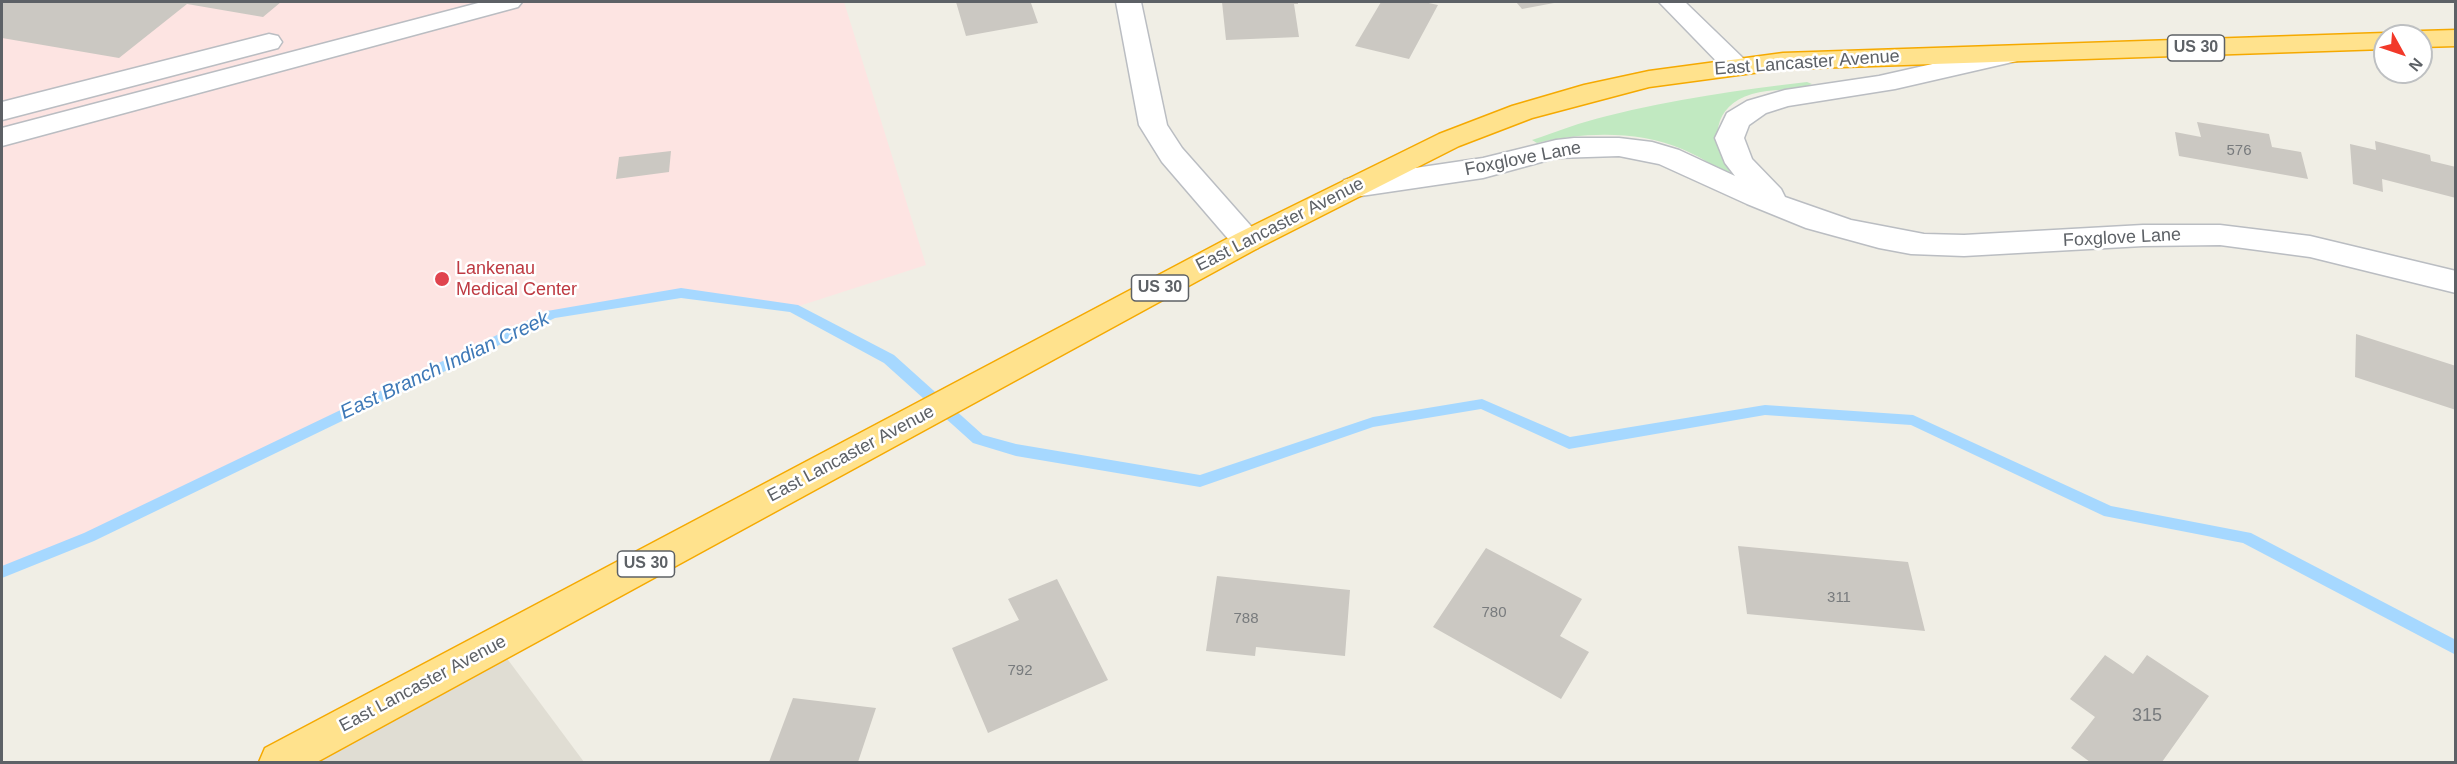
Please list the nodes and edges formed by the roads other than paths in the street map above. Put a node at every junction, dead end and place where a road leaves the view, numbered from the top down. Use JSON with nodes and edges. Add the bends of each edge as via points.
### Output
{"nodes":[{"id":1,"x":424,"y":2,"type":"edge"},
{"id":2,"x":509,"y":2,"type":"edge"},
{"id":3,"x":1128,"y":2,"type":"edge"},
{"id":4,"x":1671,"y":2,"type":"edge"},
{"id":5,"x":263,"y":16,"type":"dead end"},
{"id":6,"x":2456,"y":38,"type":"edge"},
{"id":7,"x":2433,"y":39,"type":"edge"},
{"id":8,"x":2373,"y":41,"type":"edge"},
{"id":9,"x":266,"y":43,"type":"junction"},
{"id":10,"x":2008,"y":55,"type":"junction"},
{"id":11,"x":1736,"y":66,"type":"junction"},
{"id":12,"x":2,"y":111,"type":"edge"},
{"id":13,"x":2,"y":137,"type":"edge"},
{"id":14,"x":1354,"y":186,"type":"junction"},
{"id":15,"x":1788,"y":210,"type":"junction"},
{"id":16,"x":1248,"y":241,"type":"junction"},
{"id":17,"x":2456,"y":282,"type":"edge"},
{"id":18,"x":279,"y":762,"type":"edge"}],
"edges":[{"from":1,"to":9,"type":"street"},
{"from":2,"to":13,"type":"street"},
{"from":3,"to":16,"type":"street","via":[[1153,125],[1173,155]]},
{"from":4,"to":11,"type":"street"},
{"from":5,"to":9,"type":"street"},
{"from":6,"to":7,"type":"highway"},
{"from":8,"to":10,"type":"highway","name":"East Lancaster Avenue","number":"US 30"},
{"from":9,"to":12,"type":"street"},
{"from":10,"to":11,"type":"highway","name":"East Lancaster Avenue","number":"US 30","via":[[1901,56]]},
{"from":10,"to":15,"type":"street","name":"Foxglove Lane","via":[[1879,84],[1770,101],[1747,110],[1731,132],[1730,149],[1748,176]]},
{"from":11,"to":14,"type":"highway","name":"East Lancaster Avenue","number":"US 30","via":[[1649,79],[1522,112],[1449,140]]},
{"from":14,"to":15,"type":"street","name":"Foxglove Lane","via":[[1483,168],[1556,149],[1619,147],[1669,157]]},
{"from":14,"to":16,"type":"highway","name":"East Lancaster Avenue","number":"US 30"},
{"from":15,"to":17,"type":"street","name":"Foxglove Lane","via":[[1848,231],[1913,243],[1966,246],[2181,235],[2244,237],[2315,248]]},
{"from":16,"to":18,"type":"highway","name":"East Lancaster Avenue","number":"US 30"}]}
